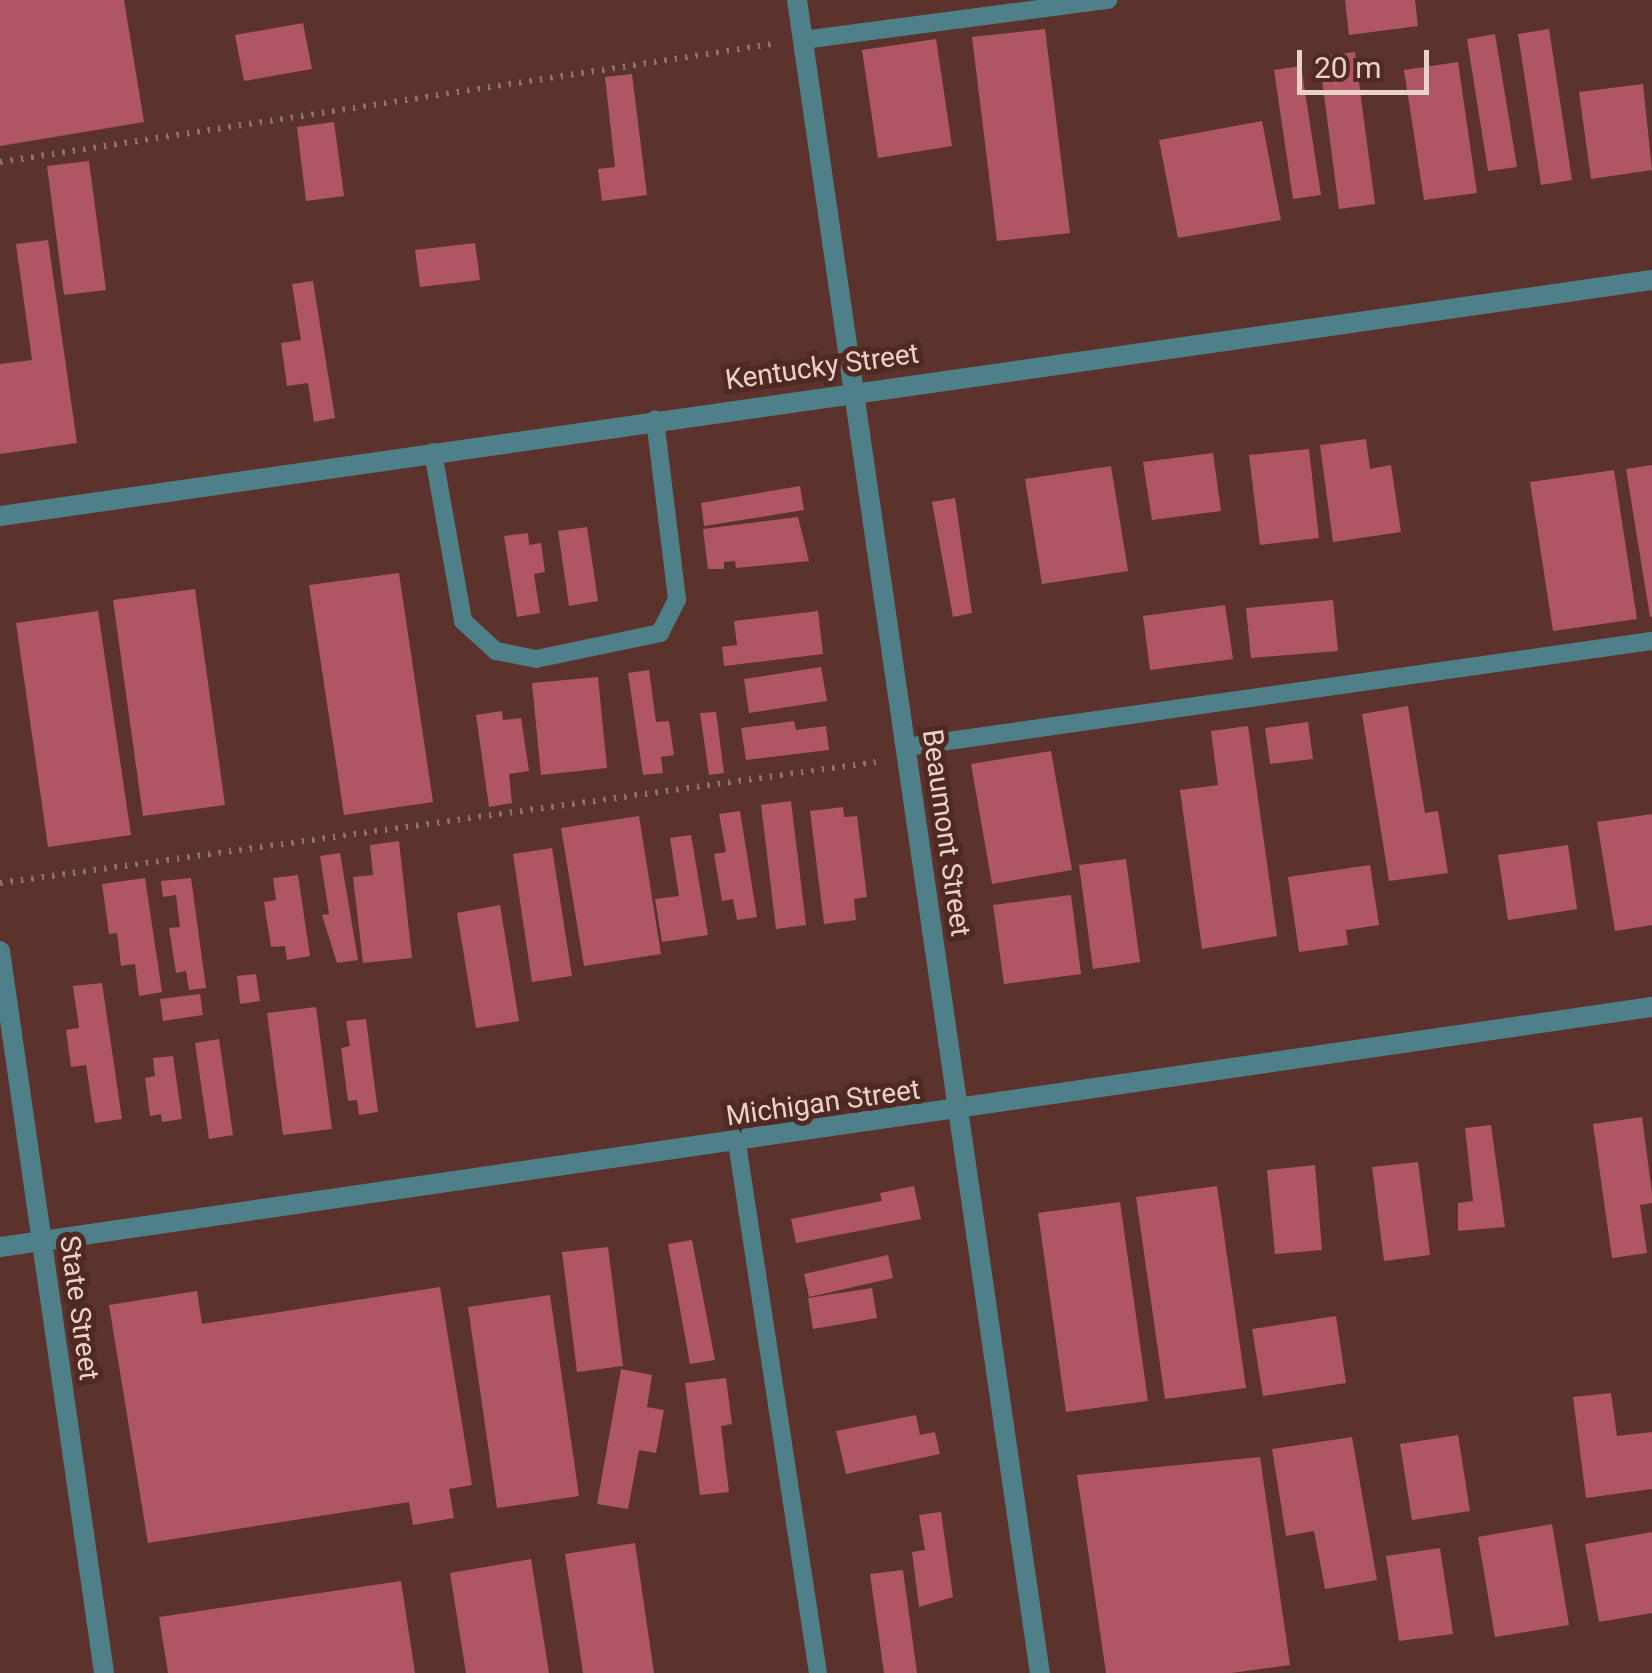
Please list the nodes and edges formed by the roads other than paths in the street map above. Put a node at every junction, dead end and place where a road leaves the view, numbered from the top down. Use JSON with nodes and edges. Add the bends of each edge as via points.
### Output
{"nodes":[{"id":1,"x":798,"y":0,"type":"edge"},
{"id":2,"x":1108,"y":0,"type":"edge"},
{"id":3,"x":803,"y":40,"type":"junction"},
{"id":4,"x":1652,"y":280,"type":"edge"},
{"id":5,"x":854,"y":390,"type":"junction"},
{"id":6,"x":655,"y":420,"type":"junction"},
{"id":7,"x":433,"y":452,"type":"junction"},
{"id":8,"x":0,"y":516,"type":"edge"},
{"id":9,"x":1652,"y":642,"type":"edge"},
{"id":10,"x":906,"y":752,"type":"junction"},
{"id":11,"x":0,"y":951,"type":"edge"},
{"id":12,"x":1652,"y":1007,"type":"edge"},
{"id":13,"x":958,"y":1112,"type":"junction"},
{"id":14,"x":737,"y":1143,"type":"junction"},
{"id":15,"x":42,"y":1241,"type":"junction"},
{"id":16,"x":0,"y":1247,"type":"edge"},
{"id":17,"x":104,"y":1673,"type":"edge"},
{"id":18,"x":818,"y":1673,"type":"edge"},
{"id":19,"x":1040,"y":1673,"type":"edge"}],
"edges":[{"from":1,"to":3,"type":"street","name":"Beaumont Street"},
{"from":2,"to":3,"type":"lane"},
{"from":3,"to":5,"type":"street","name":"Beaumont Street"},
{"from":4,"to":5,"type":"street","name":"Kentucky Street"},
{"from":5,"to":6,"type":"street","name":"Kentucky Street"},
{"from":5,"to":10,"type":"street","name":"Beaumont Street"},
{"from":6,"to":7,"type":"street","name":"Kentucky Street"},
{"from":6,"to":7,"type":"lane","via":[[677,599],[669,616],[660,633],[536,659],[496,651],[463,621]]},
{"from":7,"to":8,"type":"street","name":"Kentucky Street"},
{"from":9,"to":10,"type":"lane"},
{"from":10,"to":13,"type":"street","name":"Beaumont Street"},
{"from":11,"to":15,"type":"street","name":"State Street"},
{"from":12,"to":13,"type":"street","name":"Michigan Street"},
{"from":13,"to":14,"type":"street","name":"Michigan Street"},
{"from":13,"to":19,"type":"street","name":"Beaumont Street"},
{"from":14,"to":15,"type":"street","name":"Michigan Street"},
{"from":14,"to":18,"type":"lane"},
{"from":15,"to":16,"type":"street","name":"Michigan Street"},
{"from":15,"to":17,"type":"street","name":"State Street"}]}
